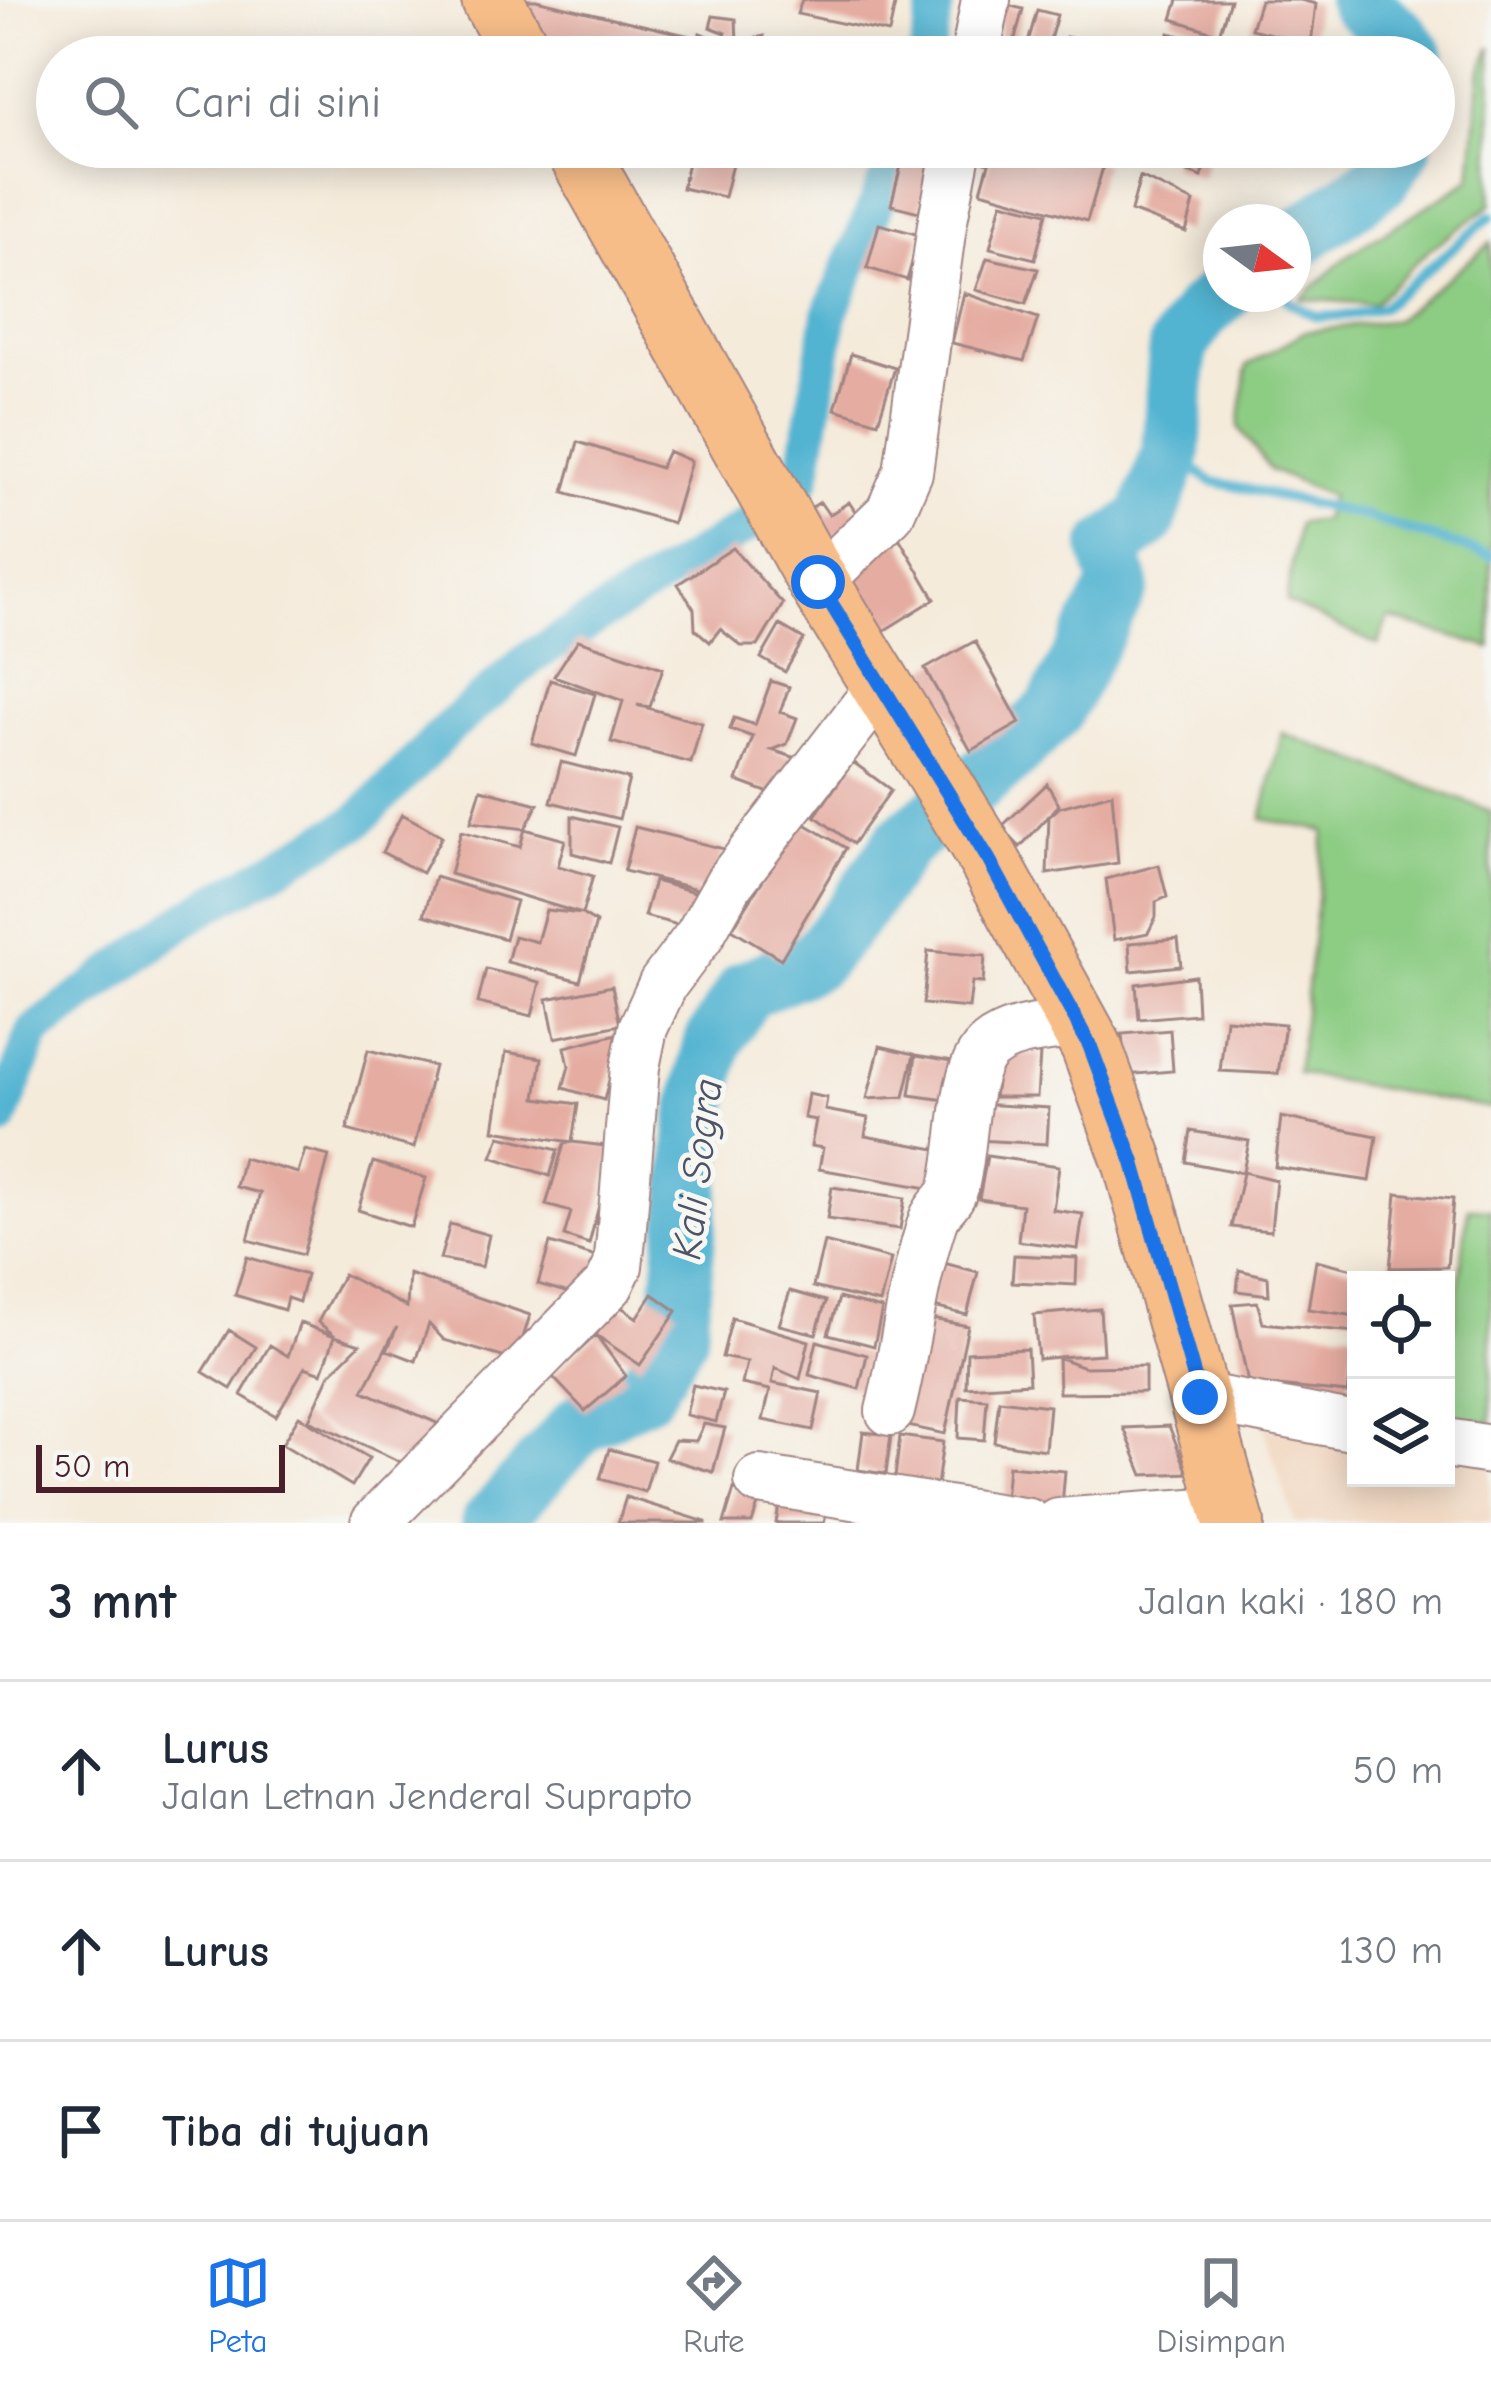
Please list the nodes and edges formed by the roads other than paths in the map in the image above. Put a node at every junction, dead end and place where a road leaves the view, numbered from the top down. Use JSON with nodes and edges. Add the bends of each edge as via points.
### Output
{"nodes":[{"id":1,"x":492,"y":0,"type":"edge"},
{"id":2,"x":986,"y":0,"type":"edge"},
{"id":3,"x":512,"y":36,"type":"edge"},
{"id":4,"x":979,"y":36,"type":"edge"},
{"id":5,"x":587,"y":168,"type":"edge"},
{"id":6,"x":953,"y":168,"type":"edge"},
{"id":7,"x":808,"y":564,"type":"junction"},
{"id":8,"x":882,"y":685,"type":"junction"},
{"id":9,"x":1078,"y":1023,"type":"junction"},
{"id":10,"x":1200,"y":1397,"type":"junction"},
{"id":11,"x":890,"y":1411,"type":"dead end"},
{"id":12,"x":1347,"y":1425,"type":"edge"},
{"id":13,"x":1455,"y":1444,"type":"edge"},
{"id":14,"x":1491,"y":1450,"type":"edge"},
{"id":15,"x":759,"y":1480,"type":"dead end"},
{"id":16,"x":1232,"y":1516,"type":"edge"},
{"id":17,"x":375,"y":1523,"type":"edge"},
{"id":18,"x":1028,"y":1523,"type":"edge"},
{"id":19,"x":1059,"y":1523,"type":"edge"}],
"edges":[{"from":1,"to":3,"type":"main road"},
{"from":2,"to":4,"type":"street"},
{"from":5,"to":7,"type":"main road"},
{"from":6,"to":7,"type":"street","via":[[908,472],[890,513]]},
{"from":7,"to":8,"type":"main road"},
{"from":8,"to":9,"type":"main road"},
{"from":8,"to":17,"type":"street","via":[[729,883],[663,984],[635,1066],[620,1252],[609,1286]]},
{"from":9,"to":10,"type":"main road","via":[[1133,1161]]},
{"from":9,"to":11,"type":"street","via":[[1018,1033],[981,1054],[954,1187],[935,1214]]},
{"from":10,"to":12,"type":"street"},
{"from":10,"to":16,"type":"main road"},
{"from":13,"to":14,"type":"street"},
{"from":15,"to":18,"type":"street"},
{"from":16,"to":19,"type":"street"}]}
